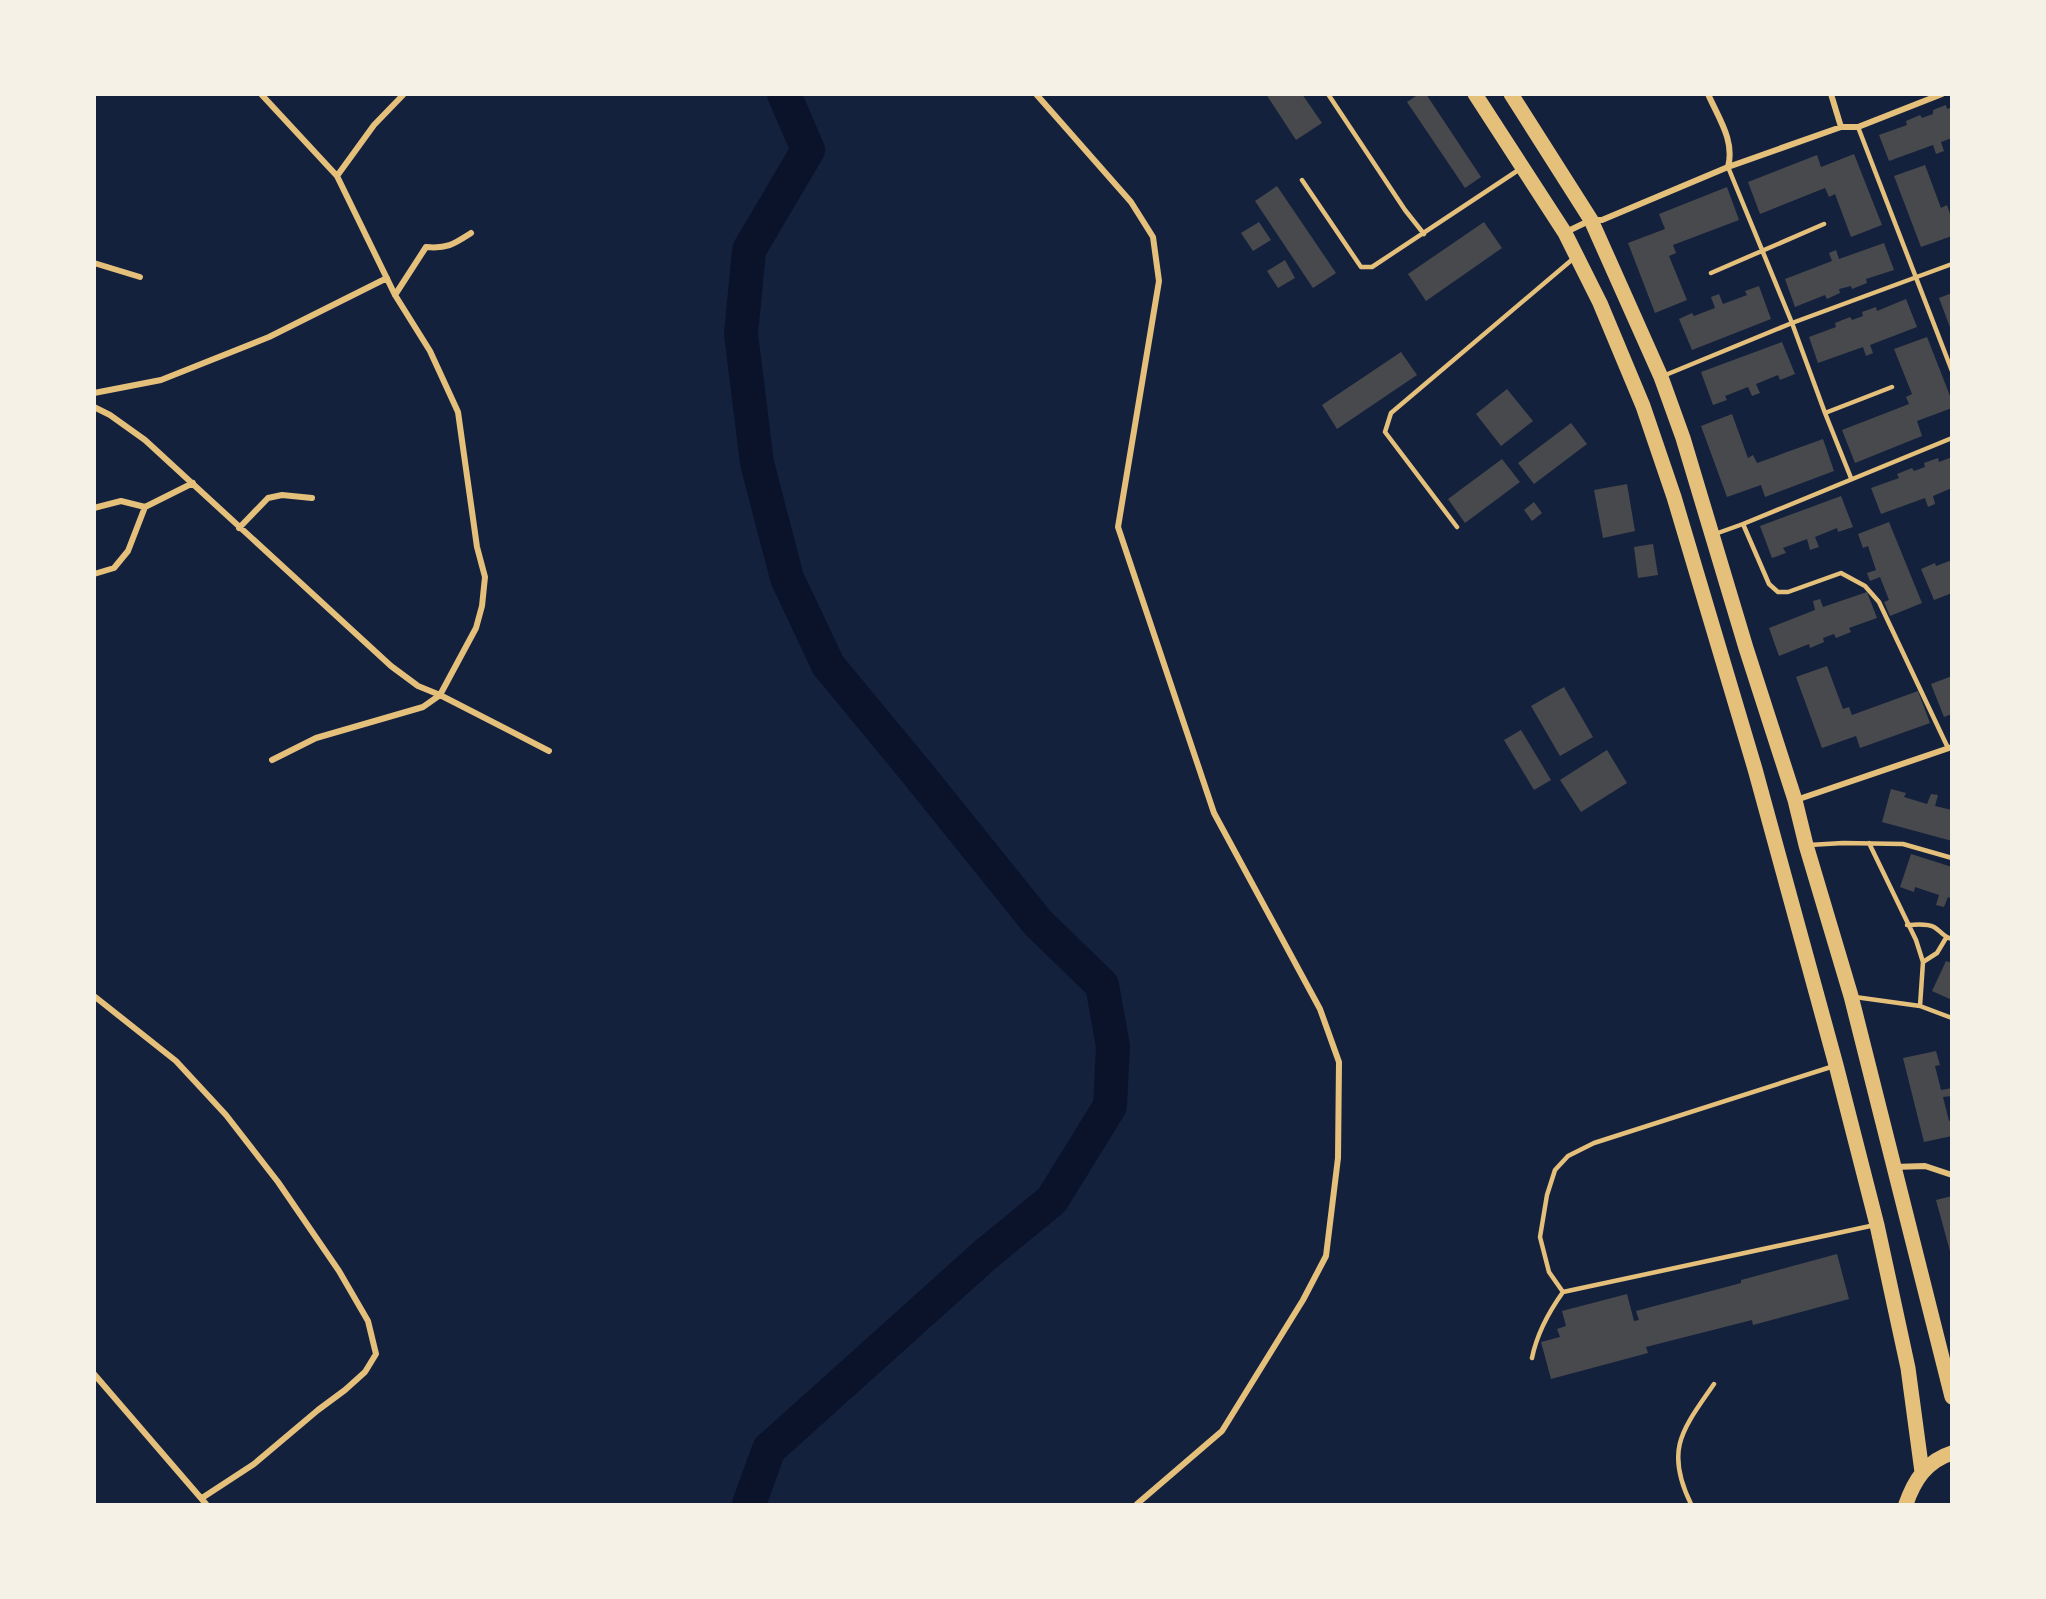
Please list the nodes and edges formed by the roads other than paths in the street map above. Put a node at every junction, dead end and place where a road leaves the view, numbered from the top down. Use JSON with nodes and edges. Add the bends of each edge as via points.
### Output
{"nodes":[{"id":1,"x":261,"y":94,"type":"edge"},
{"id":2,"x":1036,"y":94,"type":"edge"},
{"id":3,"x":1328,"y":94,"type":"edge"},
{"id":4,"x":1475,"y":94,"type":"edge"},
{"id":5,"x":1511,"y":94,"type":"edge"},
{"id":6,"x":1708,"y":94,"type":"edge"},
{"id":7,"x":1831,"y":94,"type":"edge"},
{"id":8,"x":1942,"y":94,"type":"edge"},
{"id":9,"x":403,"y":95,"type":"edge"},
{"id":10,"x":1840,"y":127,"type":"junction"},
{"id":11,"x":1858,"y":127,"type":"junction"},
{"id":12,"x":1524,"y":167,"type":"junction"},
{"id":13,"x":1728,"y":167,"type":"junction"},
{"id":14,"x":337,"y":176,"type":"junction"},
{"id":15,"x":1302,"y":180,"type":"dead end"},
{"id":16,"x":1591,"y":220,"type":"junction"},
{"id":17,"x":1824,"y":224,"type":"dead end"},
{"id":18,"x":471,"y":233,"type":"dead end"},
{"id":19,"x":1565,"y":233,"type":"junction"},
{"id":20,"x":1424,"y":234,"type":"junction"},
{"id":21,"x":1762,"y":250,"type":"junction"},
{"id":22,"x":1576,"y":256,"type":"junction"},
{"id":23,"x":94,"y":263,"type":"edge"},
{"id":24,"x":1952,"y":264,"type":"edge"},
{"id":25,"x":1711,"y":273,"type":"dead end"},
{"id":26,"x":140,"y":277,"type":"dead end"},
{"id":27,"x":387,"y":278,"type":"junction"},
{"id":28,"x":1915,"y":278,"type":"junction"},
{"id":29,"x":395,"y":295,"type":"junction"},
{"id":30,"x":1792,"y":323,"type":"junction"},
{"id":31,"x":1952,"y":371,"type":"edge"},
{"id":32,"x":1661,"y":377,"type":"junction"},
{"id":33,"x":1892,"y":387,"type":"dead end"},
{"id":34,"x":94,"y":393,"type":"edge"},
{"id":35,"x":94,"y":407,"type":"edge"},
{"id":36,"x":1825,"y":413,"type":"junction"},
{"id":37,"x":1952,"y":438,"type":"edge"},
{"id":38,"x":1851,"y":478,"type":"junction"},
{"id":39,"x":193,"y":483,"type":"junction"},
{"id":40,"x":312,"y":498,"type":"dead end"},
{"id":41,"x":145,"y":507,"type":"junction"},
{"id":42,"x":94,"y":508,"type":"edge"},
{"id":43,"x":1743,"y":524,"type":"junction"},
{"id":44,"x":1457,"y":527,"type":"dead end"},
{"id":45,"x":239,"y":528,"type":"junction"},
{"id":46,"x":1713,"y":534,"type":"junction"},
{"id":47,"x":94,"y":574,"type":"edge"},
{"id":48,"x":440,"y":695,"type":"junction"},
{"id":49,"x":1950,"y":748,"type":"edge"},
{"id":50,"x":549,"y":751,"type":"dead end"},
{"id":51,"x":273,"y":760,"type":"dead end"},
{"id":52,"x":1795,"y":801,"type":"junction"},
{"id":53,"x":1869,"y":843,"type":"junction"},
{"id":54,"x":1806,"y":845,"type":"junction"},
{"id":55,"x":1952,"y":858,"type":"edge"},
{"id":56,"x":1907,"y":925,"type":"junction"},
{"id":57,"x":1949,"y":938,"type":"edge"},
{"id":58,"x":1923,"y":962,"type":"junction"},
{"id":59,"x":94,"y":996,"type":"edge"},
{"id":60,"x":1851,"y":996,"type":"junction"},
{"id":61,"x":1920,"y":1006,"type":"junction"},
{"id":62,"x":1952,"y":1018,"type":"edge"},
{"id":63,"x":1836,"y":1065,"type":"junction"},
{"id":64,"x":1894,"y":1167,"type":"junction"},
{"id":65,"x":1952,"y":1176,"type":"edge"},
{"id":66,"x":1877,"y":1225,"type":"junction"},
{"id":67,"x":1563,"y":1292,"type":"junction"},
{"id":68,"x":1532,"y":1358,"type":"dead end"},
{"id":69,"x":94,"y":1374,"type":"edge"},
{"id":70,"x":1714,"y":1384,"type":"dead end"},
{"id":71,"x":1952,"y":1397,"type":"edge"},
{"id":72,"x":1952,"y":1453,"type":"edge"},
{"id":73,"x":1922,"y":1472,"type":"junction"},
{"id":74,"x":204,"y":1501,"type":"edge"},
{"id":75,"x":1137,"y":1504,"type":"edge"},
{"id":76,"x":1691,"y":1504,"type":"edge"},
{"id":77,"x":1906,"y":1504,"type":"edge"}],
"edges":[{"from":1,"to":14,"type":"street"},
{"from":2,"to":75,"type":"street","via":[[1131,202],[1153,237],[1159,281],[1118,527],[1214,813],[1320,1009],[1339,1062],[1338,1158],[1326,1256],[1222,1431]]},
{"from":3,"to":20,"type":"lane"},
{"from":4,"to":12,"type":"main road"},
{"from":5,"to":16,"type":"main road"},
{"from":6,"to":13,"type":"street","via":[[1731,146]]},
{"from":7,"to":10,"type":"street"},
{"from":8,"to":11,"type":"street"},
{"from":9,"to":14,"type":"street","via":[[374,125]]},
{"from":10,"to":11,"type":"street"},
{"from":10,"to":13,"type":"street"},
{"from":11,"to":28,"type":"lane"},
{"from":12,"to":19,"type":"main road"},
{"from":12,"to":20,"type":"lane"},
{"from":13,"to":16,"type":"street","via":[[1602,220]]},
{"from":13,"to":21,"type":"lane"},
{"from":14,"to":27,"type":"street"},
{"from":15,"to":20,"type":"lane","via":[[1361,267],[1372,267]]},
{"from":16,"to":19,"type":"street"},
{"from":16,"to":32,"type":"main road"},
{"from":17,"to":21,"type":"lane"},
{"from":18,"to":29,"type":"street","via":[[453,245],[426,248]]},
{"from":19,"to":22,"type":"main road"},
{"from":21,"to":25,"type":"lane"},
{"from":21,"to":30,"type":"lane"},
{"from":22,"to":44,"type":"lane","via":[[1391,414],[1384,432]]},
{"from":22,"to":63,"type":"main road","via":[[1643,406],[1674,497],[1755,769]]},
{"from":23,"to":26,"type":"street"},
{"from":24,"to":28,"type":"lane"},
{"from":27,"to":29,"type":"street"},
{"from":27,"to":34,"type":"street","via":[[269,337],[161,380]]},
{"from":28,"to":30,"type":"lane"},
{"from":28,"to":31,"type":"lane"},
{"from":29,"to":48,"type":"street","via":[[430,351],[458,412],[477,547],[485,577],[483,606],[476,628]]},
{"from":30,"to":32,"type":"lane"},
{"from":30,"to":36,"type":"lane"},
{"from":32,"to":46,"type":"main road"},
{"from":33,"to":36,"type":"lane"},
{"from":35,"to":39,"type":"street","via":[[144,440]]},
{"from":36,"to":38,"type":"lane"},
{"from":37,"to":38,"type":"lane"},
{"from":38,"to":43,"type":"lane"},
{"from":39,"to":41,"type":"street"},
{"from":39,"to":45,"type":"street"},
{"from":40,"to":45,"type":"street","via":[[268,498]]},
{"from":41,"to":42,"type":"street","via":[[121,501]]},
{"from":41,"to":47,"type":"street","via":[[128,551],[114,568]]},
{"from":43,"to":46,"type":"lane"},
{"from":43,"to":49,"type":"lane","via":[[1769,584],[1778,592],[1841,573],[1865,586],[1879,602]]},
{"from":45,"to":48,"type":"street","via":[[391,666],[418,686]]},
{"from":46,"to":52,"type":"main road"},
{"from":48,"to":50,"type":"street"},
{"from":48,"to":51,"type":"street","via":[[423,707],[316,738]]},
{"from":49,"to":52,"type":"street"},
{"from":52,"to":54,"type":"main road"},
{"from":53,"to":54,"type":"lane"},
{"from":53,"to":55,"type":"lane","via":[[1903,844]]},
{"from":53,"to":56,"type":"lane"},
{"from":54,"to":60,"type":"main road"},
{"from":56,"to":57,"type":"lane","via":[[1934,927]]},
{"from":56,"to":58,"type":"lane"},
{"from":57,"to":58,"type":"lane"},
{"from":58,"to":61,"type":"lane"},
{"from":59,"to":74,"type":"street","via":[[176,1061],[226,1114],[278,1182],[369,1321],[376,1354],[365,1372]]},
{"from":60,"to":61,"type":"lane"},
{"from":60,"to":64,"type":"main road"},
{"from":61,"to":62,"type":"lane"},
{"from":63,"to":66,"type":"main road"},
{"from":63,"to":67,"type":"lane","via":[[1594,1143],[1568,1156],[1555,1170],[1540,1237],[1549,1272]]},
{"from":64,"to":65,"type":"street","via":[[1925,1166]]},
{"from":64,"to":71,"type":"main road"},
{"from":66,"to":67,"type":"lane"},
{"from":66,"to":73,"type":"main road","via":[[1908,1368]]},
{"from":67,"to":68,"type":"lane","via":[[1536,1338]]},
{"from":69,"to":74,"type":"street"},
{"from":70,"to":76,"type":"lane","via":[[1678,1446],[1679,1469]]},
{"from":72,"to":73,"type":"main road"},
{"from":73,"to":77,"type":"main road"}]}
